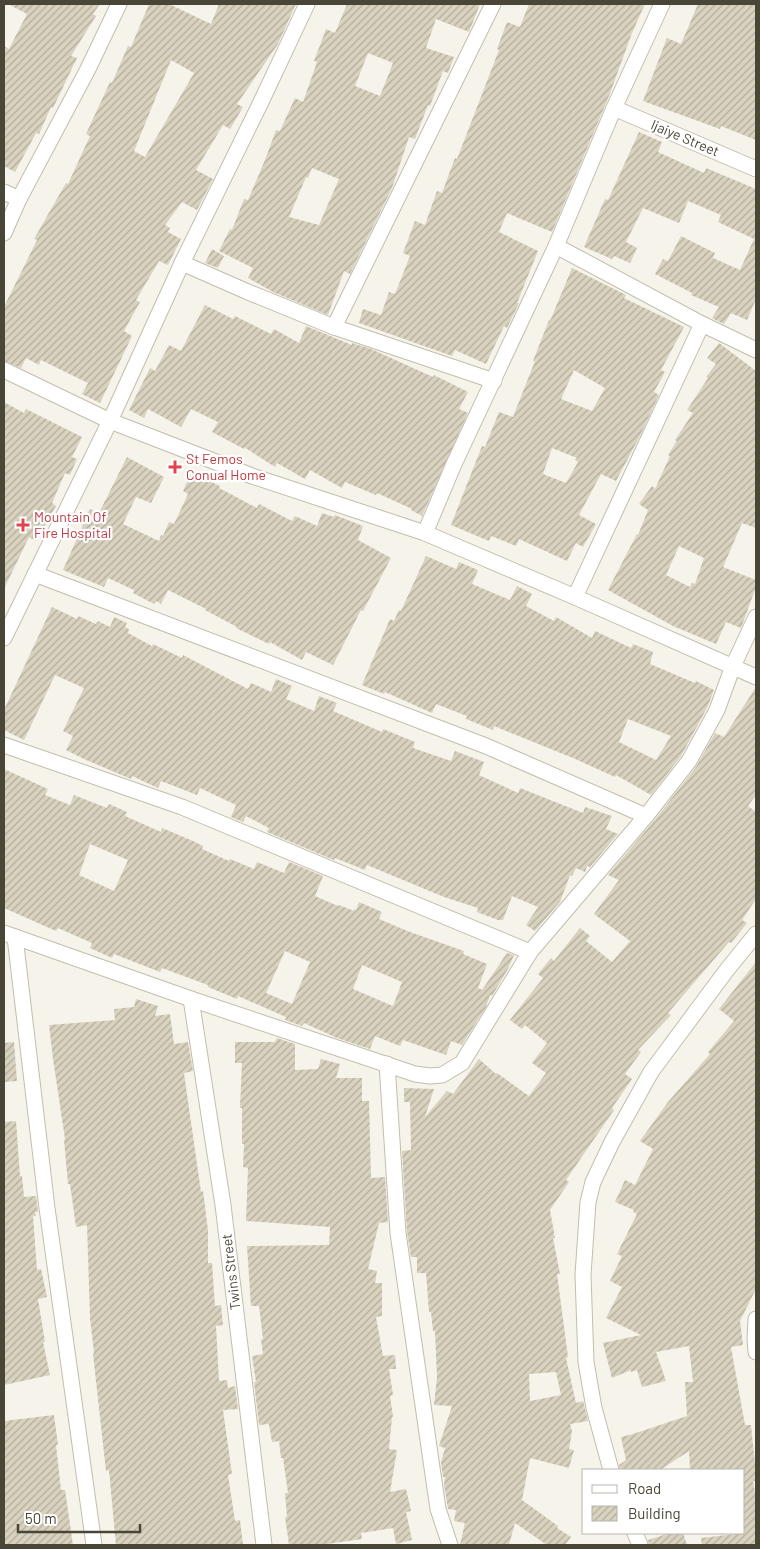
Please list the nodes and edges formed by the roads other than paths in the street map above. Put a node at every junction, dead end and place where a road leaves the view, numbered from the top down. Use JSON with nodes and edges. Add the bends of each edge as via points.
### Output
{"nodes":[{"id":1,"x":119,"y":4,"type":"edge"},
{"id":2,"x":307,"y":4,"type":"edge"},
{"id":3,"x":493,"y":4,"type":"edge"},
{"id":4,"x":662,"y":4,"type":"edge"},
{"id":5,"x":614,"y":108,"type":"junction"},
{"id":6,"x":756,"y":169,"type":"edge"},
{"id":7,"x":4,"y":192,"type":"edge"},
{"id":8,"x":20,"y":199,"type":"junction"},
{"id":9,"x":4,"y":233,"type":"edge"},
{"id":10,"x":556,"y":246,"type":"junction"},
{"id":11,"x":182,"y":263,"type":"junction"},
{"id":12,"x":702,"y":324,"type":"junction"},
{"id":13,"x":334,"y":327,"type":"junction"},
{"id":14,"x":756,"y":350,"type":"edge"},
{"id":15,"x":4,"y":370,"type":"edge"},
{"id":16,"x":494,"y":380,"type":"junction"},
{"id":17,"x":110,"y":421,"type":"junction"},
{"id":18,"x":425,"y":534,"type":"junction"},
{"id":19,"x":34,"y":574,"type":"junction"},
{"id":20,"x":575,"y":597,"type":"junction"},
{"id":21,"x":756,"y":617,"type":"edge"},
{"id":22,"x":4,"y":638,"type":"edge"},
{"id":23,"x":733,"y":666,"type":"junction"},
{"id":24,"x":756,"y":678,"type":"edge"},
{"id":25,"x":4,"y":745,"type":"edge"},
{"id":26,"x":646,"y":816,"type":"junction"},
{"id":27,"x":756,"y":934,"type":"edge"},
{"id":28,"x":9,"y":935,"type":"edge"},
{"id":29,"x":530,"y":952,"type":"junction"},
{"id":30,"x":192,"y":999,"type":"junction"},
{"id":31,"x":387,"y":1064,"type":"junction"},
{"id":32,"x":756,"y":1319,"type":"edge"},
{"id":33,"x":756,"y":1352,"type":"edge"},
{"id":34,"x":611,"y":1469,"type":"edge"},
{"id":35,"x":94,"y":1545,"type":"edge"},
{"id":36,"x":264,"y":1545,"type":"edge"},
{"id":37,"x":450,"y":1545,"type":"edge"}],
"edges":[{"from":1,"to":8,"type":"street"},
{"from":2,"to":11,"type":"street"},
{"from":3,"to":13,"type":"street"},
{"from":4,"to":5,"type":"street"},
{"from":5,"to":6,"type":"street","name":"Ijaiye Street"},
{"from":5,"to":10,"type":"street"},
{"from":7,"to":8,"type":"street"},
{"from":8,"to":9,"type":"street"},
{"from":10,"to":12,"type":"street"},
{"from":10,"to":16,"type":"street"},
{"from":11,"to":13,"type":"street"},
{"from":11,"to":17,"type":"street"},
{"from":12,"to":14,"type":"street"},
{"from":12,"to":20,"type":"street"},
{"from":13,"to":16,"type":"street"},
{"from":15,"to":17,"type":"street"},
{"from":16,"to":18,"type":"street"},
{"from":17,"to":18,"type":"street","via":[[252,476]]},
{"from":17,"to":19,"type":"street"},
{"from":18,"to":20,"type":"street"},
{"from":19,"to":22,"type":"street"},
{"from":19,"to":26,"type":"street","via":[[486,746]]},
{"from":20,"to":23,"type":"street"},
{"from":21,"to":23,"type":"street"},
{"from":23,"to":24,"type":"street"},
{"from":23,"to":26,"type":"street","via":[[717,710],[688,761]]},
{"from":25,"to":29,"type":"street","via":[[182,807]]},
{"from":26,"to":29,"type":"street"},
{"from":27,"to":34,"type":"street","via":[[651,1072],[593,1182],[588,1202],[583,1275],[586,1362],[594,1408]]},
{"from":28,"to":30,"type":"street"},
{"from":28,"to":35,"type":"street"},
{"from":29,"to":31,"type":"street","via":[[462,1063],[442,1075],[430,1076]]},
{"from":30,"to":31,"type":"street"},
{"from":30,"to":36,"type":"street","name":"Twins Street","via":[[224,1205]]},
{"from":31,"to":37,"type":"street","via":[[398,1233],[438,1509]]},
{"from":32,"to":33,"type":"street"}]}
